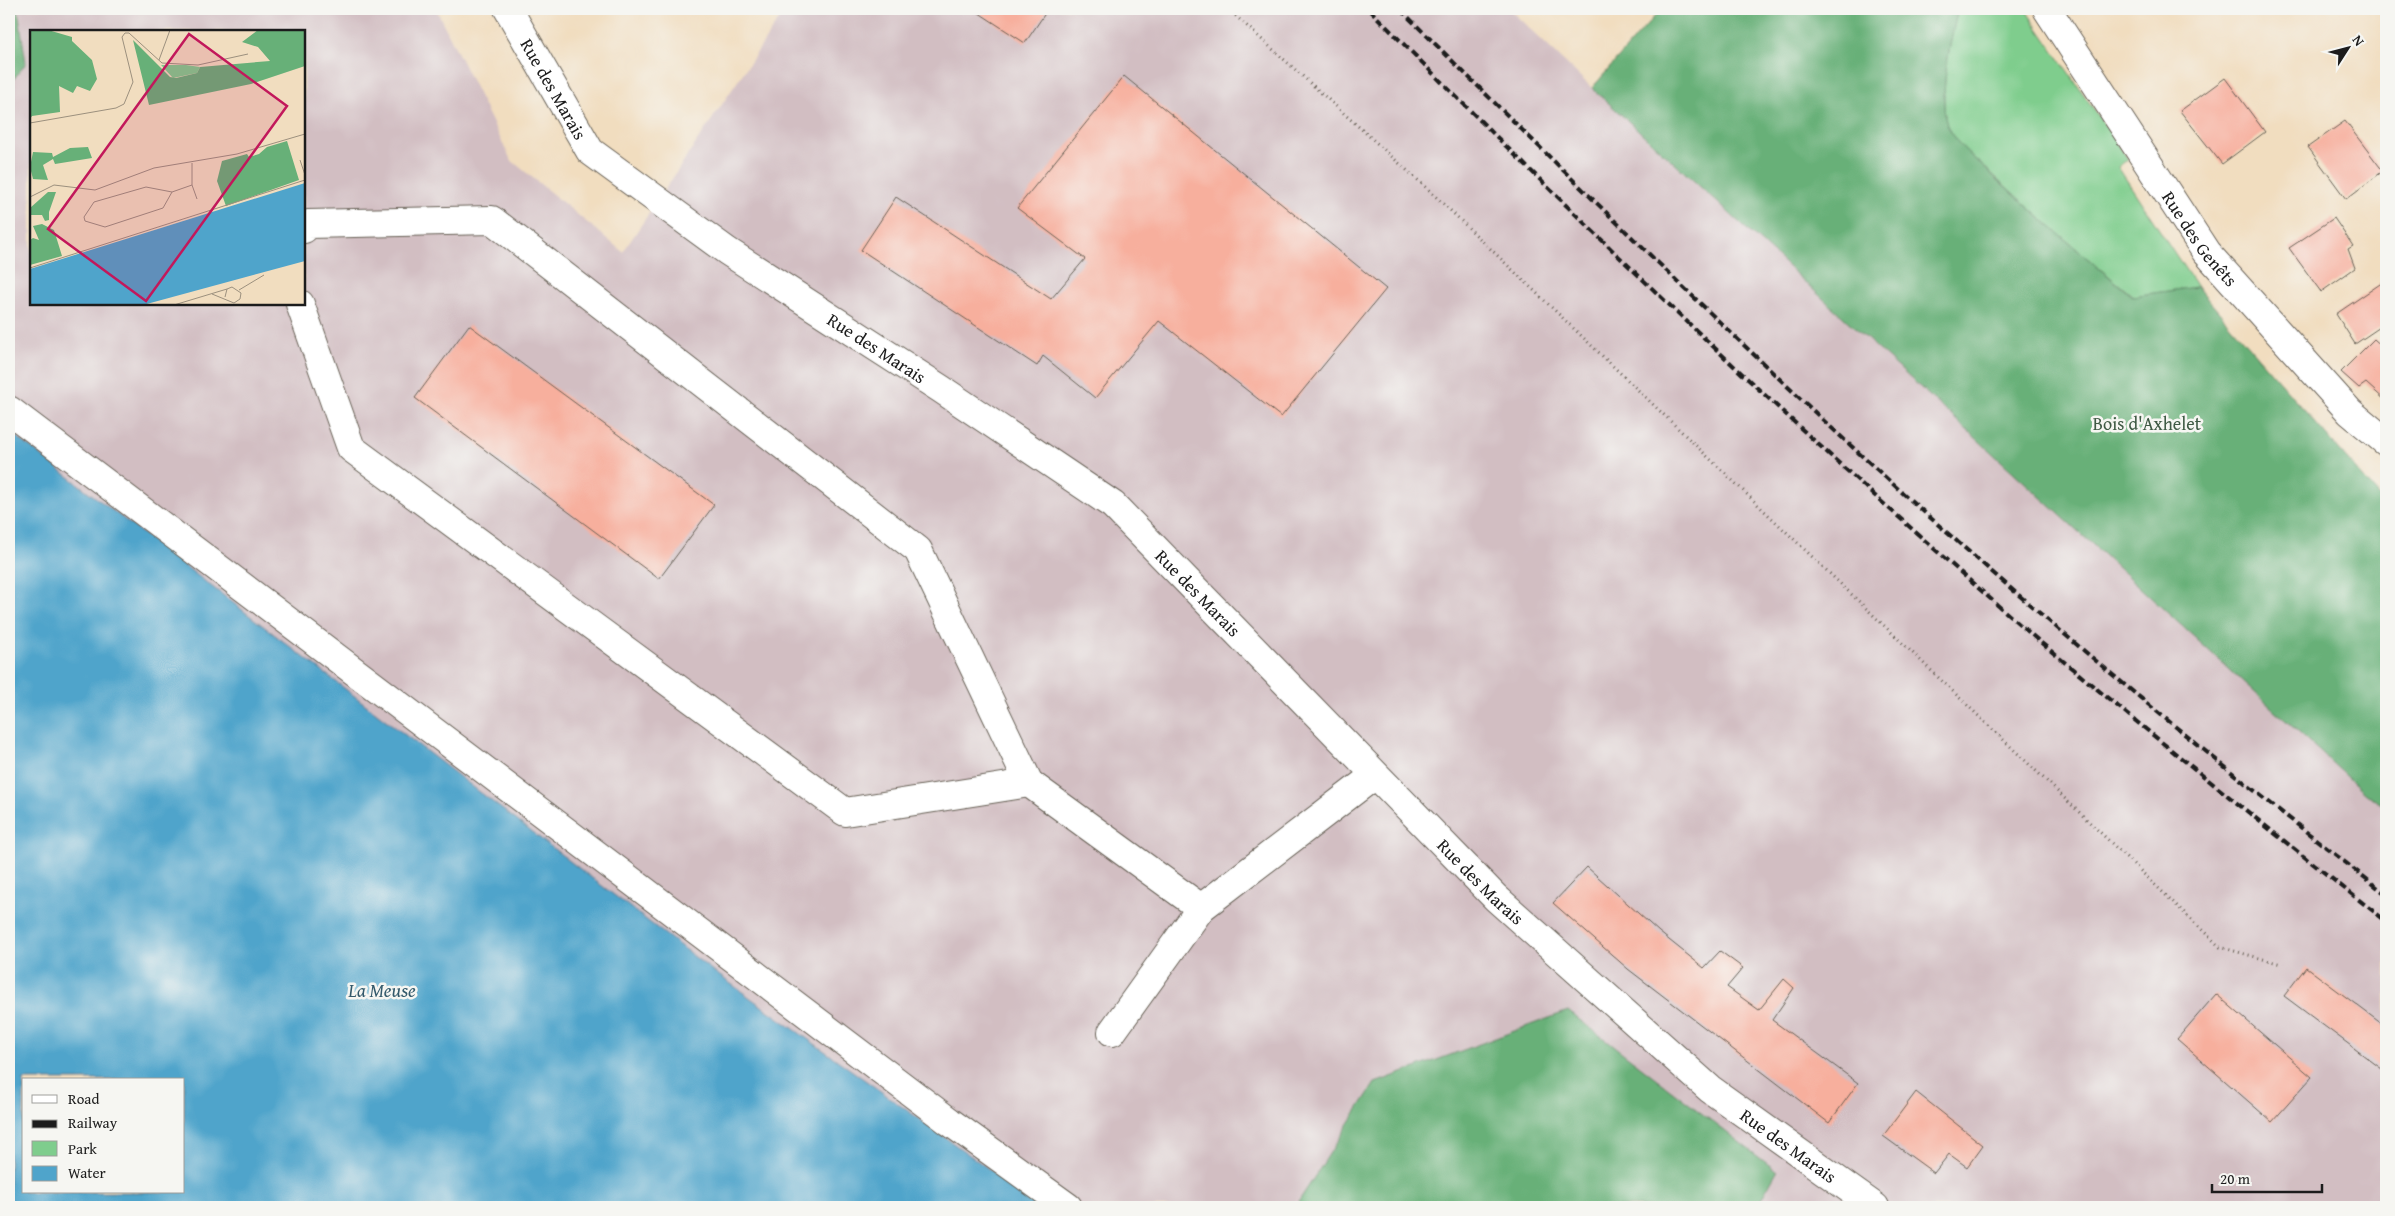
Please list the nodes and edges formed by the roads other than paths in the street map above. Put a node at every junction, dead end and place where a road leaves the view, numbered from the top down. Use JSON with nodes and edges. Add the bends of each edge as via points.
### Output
{"nodes":[{"id":1,"x":508,"y":9,"type":"edge"},
{"id":2,"x":2047,"y":9,"type":"edge"},
{"id":3,"x":305,"y":228,"type":"edge"},
{"id":4,"x":300,"y":305,"type":"edge"},
{"id":5,"x":9,"y":410,"type":"edge"},
{"id":6,"x":2386,"y":442,"type":"edge"},
{"id":7,"x":1375,"y":775,"type":"junction"},
{"id":8,"x":1029,"y":783,"type":"junction"},
{"id":9,"x":1201,"y":908,"type":"junction"},
{"id":10,"x":1112,"y":1032,"type":"dead end"},
{"id":11,"x":1068,"y":1207,"type":"edge"},
{"id":12,"x":1875,"y":1207,"type":"edge"}],
"edges":[{"from":1,"to":7,"type":"main road","name":"Rue des Marais","via":[[590,151],[727,251],[1113,505]]},
{"from":2,"to":6,"type":"main road","name":"Rue des Genêts","via":[[2206,252],[2350,412]]},
{"from":3,"to":8,"type":"main road","via":[[308,224],[492,220],[508,232],[918,550]]},
{"from":4,"to":8,"type":"main road","via":[[351,448],[845,812]]},
{"from":5,"to":11,"type":"main road","via":[[942,1116]]},
{"from":7,"to":9,"type":"main road"},
{"from":7,"to":12,"type":"main road","name":"Rue des Marais","via":[[1496,898],[1710,1089]]},
{"from":8,"to":9,"type":"main road"},
{"from":9,"to":10,"type":"main road"}]}
